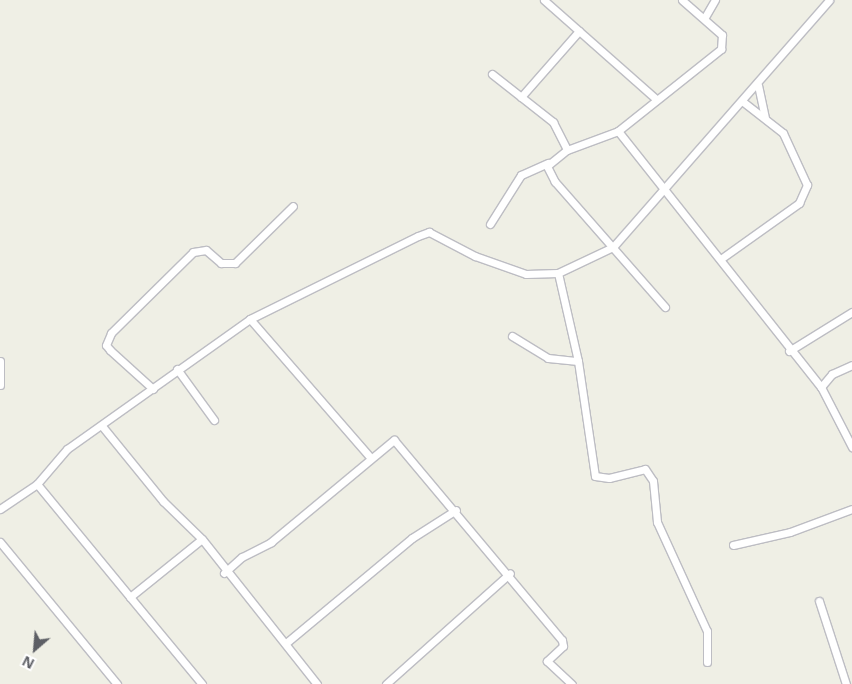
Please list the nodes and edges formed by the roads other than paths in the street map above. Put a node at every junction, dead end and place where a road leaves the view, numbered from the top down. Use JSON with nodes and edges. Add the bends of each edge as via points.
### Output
{"nodes":[{"id":1,"x":544,"y":0,"type":"edge"},
{"id":2,"x":682,"y":0,"type":"edge"},
{"id":3,"x":715,"y":0,"type":"edge"},
{"id":4,"x":830,"y":0,"type":"edge"},
{"id":5,"x":705,"y":16,"type":"junction"},
{"id":6,"x":579,"y":30,"type":"junction"},
{"id":7,"x":492,"y":74,"type":"dead end"},
{"id":8,"x":758,"y":85,"type":"junction"},
{"id":9,"x":521,"y":98,"type":"junction"},
{"id":10,"x":656,"y":99,"type":"junction"},
{"id":11,"x":742,"y":101,"type":"junction"},
{"id":12,"x":765,"y":117,"type":"junction"},
{"id":13,"x":618,"y":131,"type":"junction"},
{"id":14,"x":568,"y":150,"type":"junction"},
{"id":15,"x":548,"y":163,"type":"junction"},
{"id":16,"x":665,"y":192,"type":"junction"},
{"id":17,"x":294,"y":206,"type":"dead end"},
{"id":18,"x":490,"y":224,"type":"dead end"},
{"id":19,"x":613,"y":247,"type":"junction"},
{"id":20,"x":722,"y":258,"type":"junction"},
{"id":21,"x":558,"y":273,"type":"junction"},
{"id":22,"x":665,"y":307,"type":"dead end"},
{"id":23,"x":852,"y":312,"type":"edge"},
{"id":24,"x":250,"y":319,"type":"junction"},
{"id":25,"x":512,"y":336,"type":"dead end"},
{"id":26,"x":789,"y":351,"type":"junction"},
{"id":27,"x":0,"y":361,"type":"edge"},
{"id":28,"x":578,"y":362,"type":"junction"},
{"id":29,"x":852,"y":365,"type":"edge"},
{"id":30,"x":178,"y":369,"type":"junction"},
{"id":31,"x":0,"y":385,"type":"edge"},
{"id":32,"x":821,"y":387,"type":"junction"},
{"id":33,"x":153,"y":389,"type":"junction"},
{"id":34,"x":214,"y":420,"type":"dead end"},
{"id":35,"x":102,"y":426,"type":"junction"},
{"id":36,"x":852,"y":447,"type":"edge"},
{"id":37,"x":370,"y":456,"type":"junction"},
{"id":38,"x":37,"y":484,"type":"junction"},
{"id":39,"x":0,"y":509,"type":"edge"},
{"id":40,"x":852,"y":509,"type":"edge"},
{"id":41,"x":456,"y":510,"type":"junction"},
{"id":42,"x":202,"y":539,"type":"junction"},
{"id":43,"x":0,"y":542,"type":"edge"},
{"id":44,"x":734,"y":545,"type":"dead end"},
{"id":45,"x":224,"y":573,"type":"junction"},
{"id":46,"x":510,"y":574,"type":"junction"},
{"id":47,"x":130,"y":597,"type":"junction"},
{"id":48,"x":819,"y":601,"type":"dead end"},
{"id":49,"x":286,"y":643,"type":"junction"},
{"id":50,"x":707,"y":662,"type":"dead end"},
{"id":51,"x":117,"y":684,"type":"edge"},
{"id":52,"x":202,"y":684,"type":"edge"},
{"id":53,"x":317,"y":684,"type":"edge"},
{"id":54,"x":386,"y":684,"type":"edge"},
{"id":55,"x":572,"y":684,"type":"edge"},
{"id":56,"x":846,"y":684,"type":"edge"}],
"edges":[{"from":1,"to":6,"type":"street"},
{"from":2,"to":5,"type":"street"},
{"from":3,"to":5,"type":"street"},
{"from":4,"to":8,"type":"street"},
{"from":5,"to":10,"type":"street","via":[[722,35],[720,49]]},
{"from":6,"to":9,"type":"street"},
{"from":6,"to":10,"type":"street"},
{"from":7,"to":9,"type":"street"},
{"from":8,"to":11,"type":"street"},
{"from":8,"to":12,"type":"street"},
{"from":9,"to":14,"type":"street","via":[[553,122]]},
{"from":10,"to":13,"type":"street"},
{"from":11,"to":12,"type":"street"},
{"from":11,"to":16,"type":"street"},
{"from":12,"to":20,"type":"street","via":[[789,143],[807,185],[805,194]]},
{"from":13,"to":14,"type":"street"},
{"from":13,"to":16,"type":"street"},
{"from":14,"to":15,"type":"street"},
{"from":15,"to":18,"type":"street","via":[[521,175]]},
{"from":15,"to":19,"type":"street","via":[[555,182]]},
{"from":16,"to":19,"type":"street","via":[[636,217]]},
{"from":16,"to":20,"type":"street"},
{"from":17,"to":33,"type":"street","via":[[235,263],[221,263],[206,250],[193,252],[111,333],[106,345]]},
{"from":19,"to":21,"type":"street"},
{"from":19,"to":22,"type":"street"},
{"from":20,"to":26,"type":"street"},
{"from":21,"to":24,"type":"street","via":[[510,271],[429,232]]},
{"from":21,"to":28,"type":"street"},
{"from":23,"to":26,"type":"street"},
{"from":24,"to":30,"type":"street"},
{"from":24,"to":37,"type":"street"},
{"from":25,"to":28,"type":"street","via":[[548,358]]},
{"from":26,"to":32,"type":"street"},
{"from":27,"to":31,"type":"street"},
{"from":28,"to":50,"type":"street","via":[[596,476],[609,478],[645,469],[654,481],[657,522],[707,631]]},
{"from":29,"to":32,"type":"street","via":[[832,374]]},
{"from":30,"to":33,"type":"street"},
{"from":30,"to":34,"type":"street"},
{"from":32,"to":36,"type":"street"},
{"from":33,"to":35,"type":"street"},
{"from":35,"to":38,"type":"street","via":[[67,449]]},
{"from":35,"to":42,"type":"street","via":[[163,501]]},
{"from":37,"to":41,"type":"street","via":[[390,440],[398,442]]},
{"from":37,"to":45,"type":"street","via":[[271,542],[242,557]]},
{"from":38,"to":39,"type":"street"},
{"from":38,"to":47,"type":"street"},
{"from":40,"to":44,"type":"street","via":[[790,532]]},
{"from":41,"to":46,"type":"street"},
{"from":41,"to":49,"type":"street","via":[[412,538]]},
{"from":42,"to":45,"type":"street"},
{"from":42,"to":47,"type":"street"},
{"from":43,"to":51,"type":"street"},
{"from":45,"to":49,"type":"street"},
{"from":46,"to":54,"type":"street"},
{"from":46,"to":55,"type":"street","via":[[562,640],[562,646],[548,660]]},
{"from":47,"to":52,"type":"street"},
{"from":48,"to":56,"type":"street"},
{"from":49,"to":53,"type":"street"}]}
